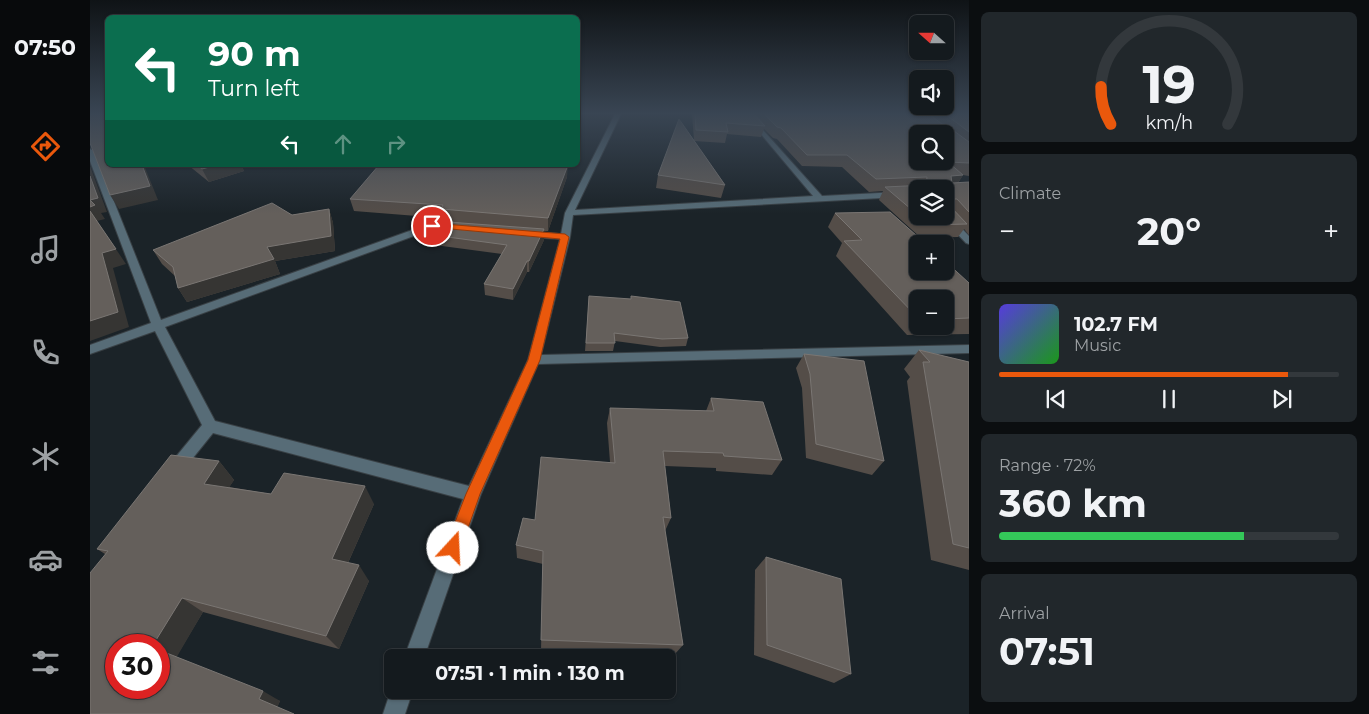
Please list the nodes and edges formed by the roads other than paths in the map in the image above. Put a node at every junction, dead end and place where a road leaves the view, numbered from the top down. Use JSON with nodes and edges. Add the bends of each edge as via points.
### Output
{"nodes":[{"id":1,"x":602,"y":147,"type":"edge"},
{"id":2,"x":776,"y":147,"type":"edge"},
{"id":3,"x":90,"y":151,"type":"edge"},
{"id":4,"x":909,"y":194,"type":"edge"},
{"id":5,"x":820,"y":199,"type":"junction"},
{"id":6,"x":569,"y":213,"type":"junction"},
{"id":7,"x":954,"y":225,"type":"edge"},
{"id":8,"x":460,"y":228,"type":"edge"},
{"id":9,"x":517,"y":233,"type":"edge"},
{"id":10,"x":565,"y":237,"type":"junction"},
{"id":11,"x":969,"y":241,"type":"edge"},
{"id":12,"x":158,"y":326,"type":"junction"},
{"id":13,"x":969,"y":349,"type":"edge"},
{"id":14,"x":90,"y":350,"type":"edge"},
{"id":15,"x":534,"y":360,"type":"junction"},
{"id":16,"x":210,"y":426,"type":"junction"},
{"id":17,"x":168,"y":478,"type":"edge"},
{"id":18,"x":473,"y":494,"type":"junction"},
{"id":19,"x":417,"y":649,"type":"edge"},
{"id":20,"x":399,"y":699,"type":"edge"},
{"id":21,"x":394,"y":714,"type":"edge"}],
"edges":[{"from":1,"to":6,"type":"street"},
{"from":2,"to":5,"type":"street"},
{"from":3,"to":12,"type":"street"},
{"from":4,"to":5,"type":"street"},
{"from":5,"to":6,"type":"street"},
{"from":6,"to":10,"type":"street"},
{"from":7,"to":11,"type":"street"},
{"from":8,"to":12,"type":"street","via":[[432,226]]},
{"from":9,"to":10,"type":"street"},
{"from":10,"to":15,"type":"street"},
{"from":12,"to":14,"type":"street"},
{"from":12,"to":16,"type":"street"},
{"from":13,"to":15,"type":"street"},
{"from":15,"to":18,"type":"street"},
{"from":16,"to":17,"type":"street"},
{"from":16,"to":18,"type":"street"},
{"from":18,"to":19,"type":"street"},
{"from":20,"to":21,"type":"street"}]}
